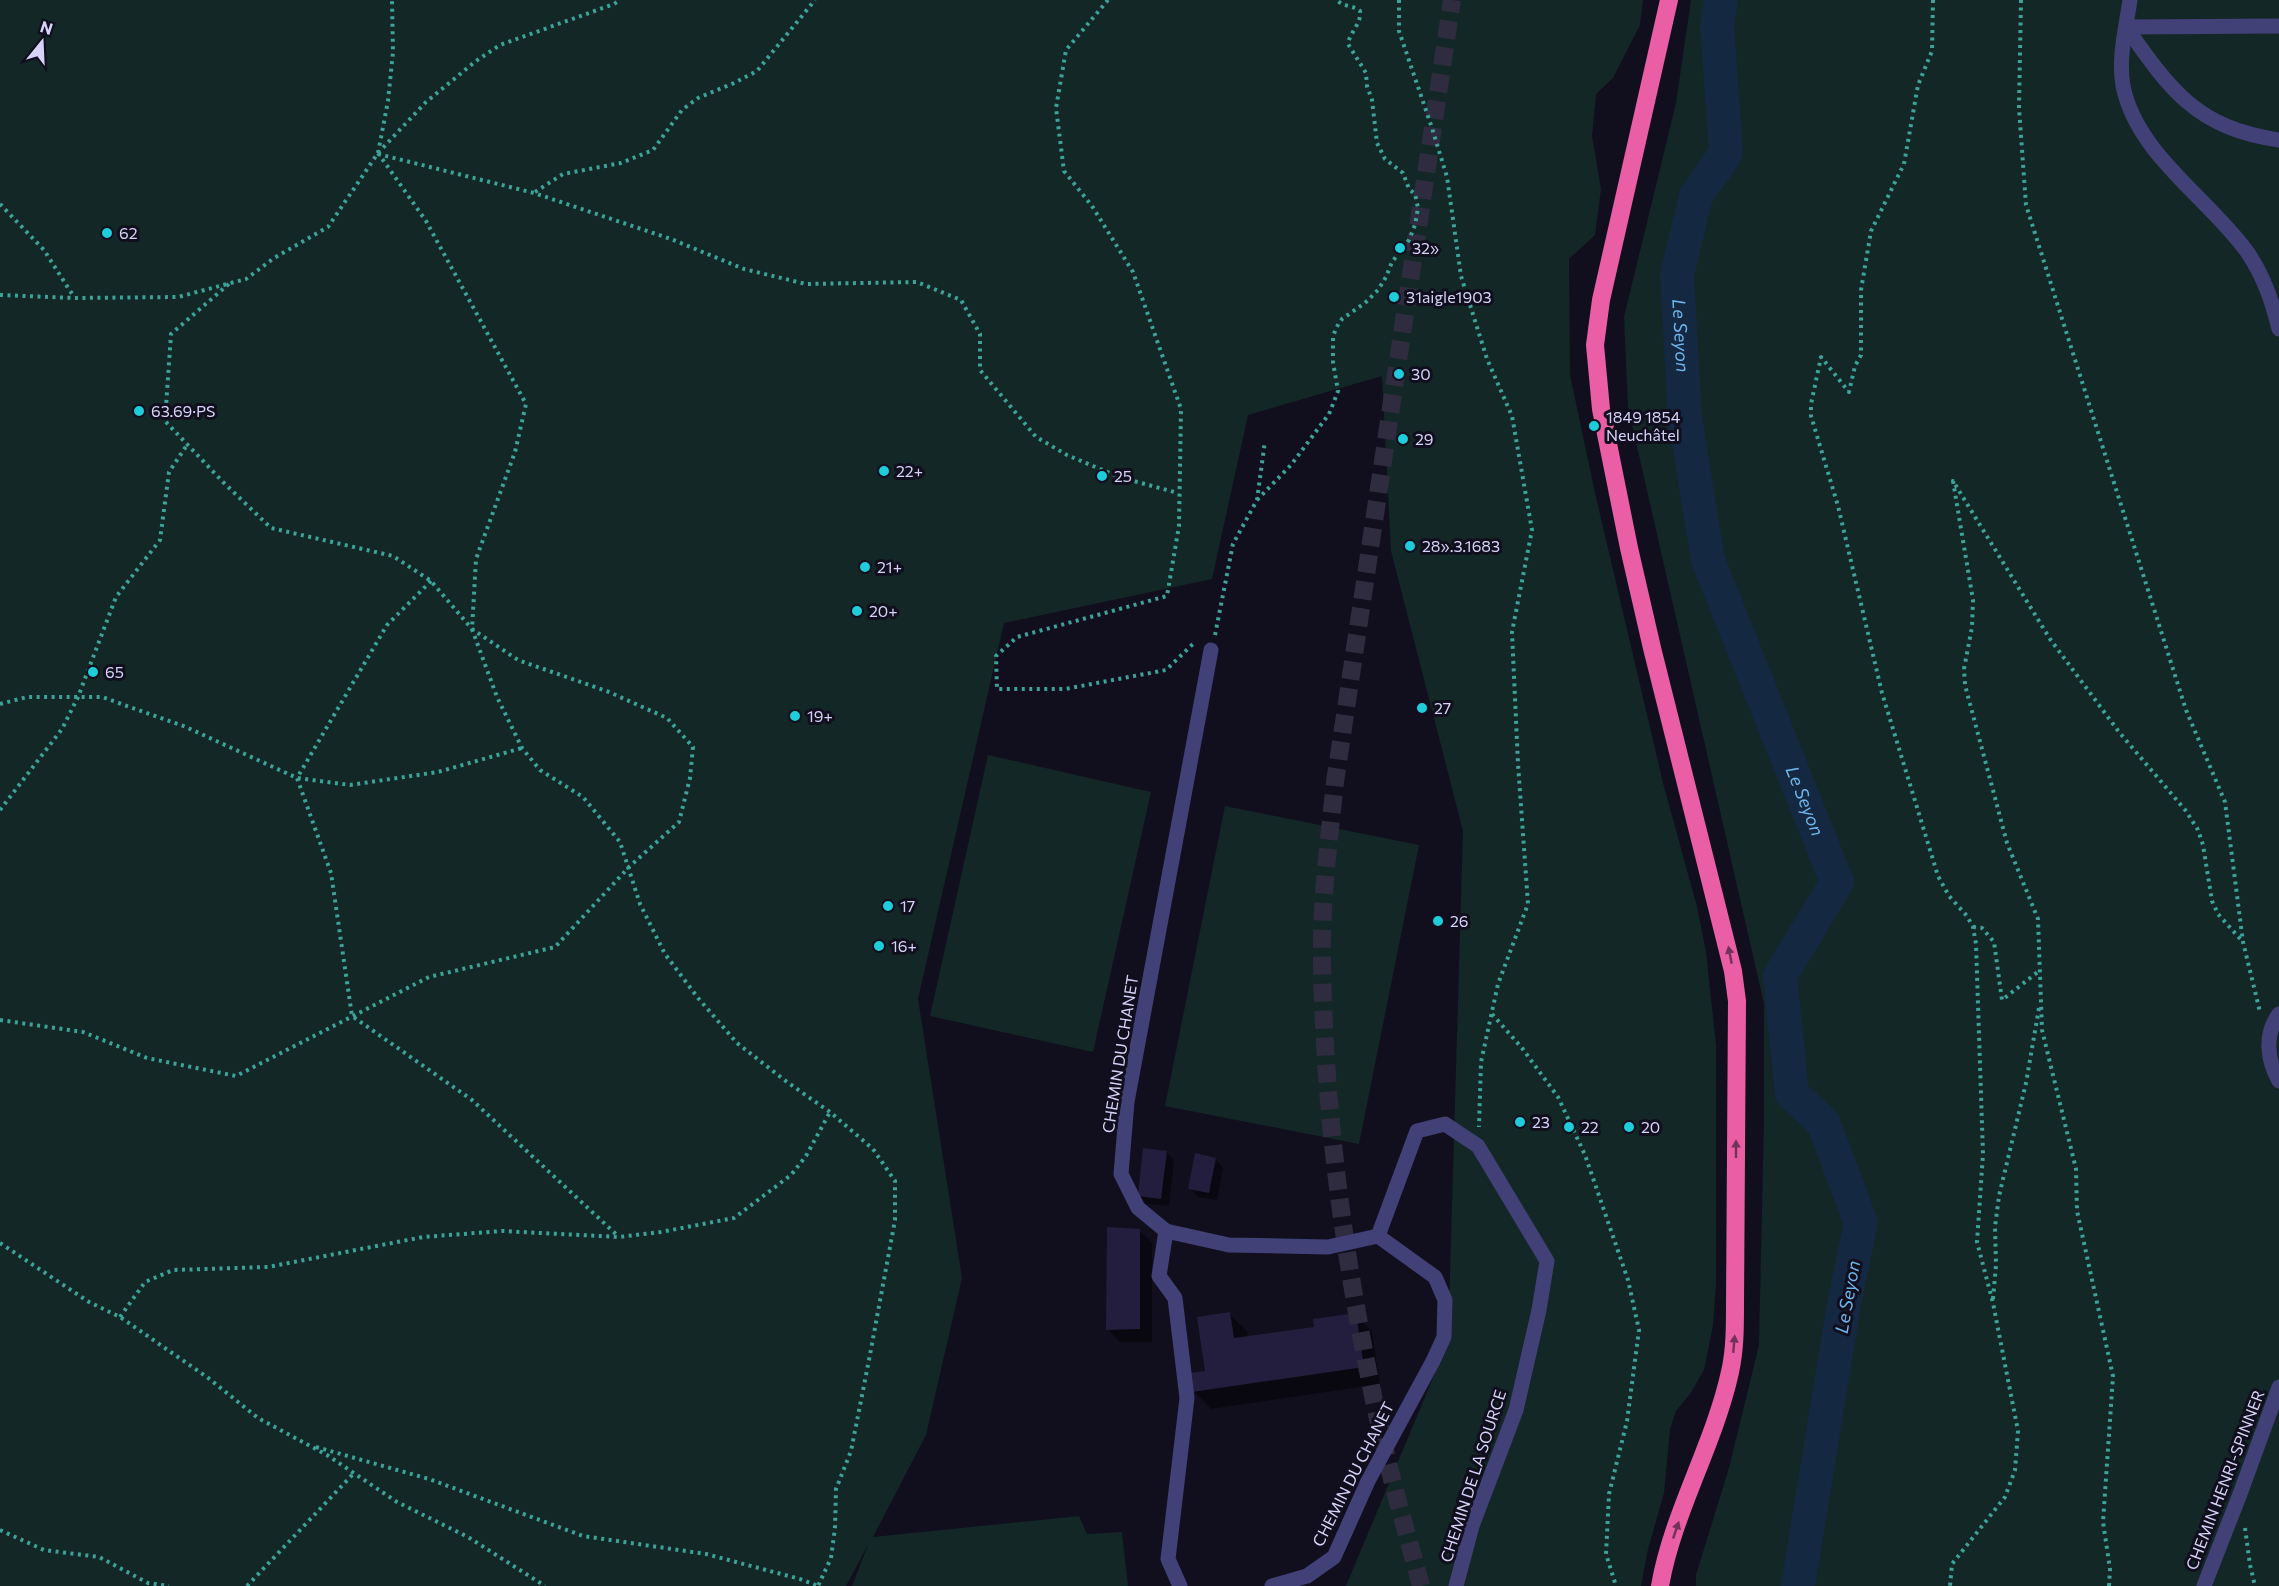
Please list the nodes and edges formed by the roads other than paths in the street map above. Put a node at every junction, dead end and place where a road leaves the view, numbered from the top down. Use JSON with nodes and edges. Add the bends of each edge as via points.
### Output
{"nodes":[{"id":1,"x":1669,"y":0,"type":"edge"},
{"id":2,"x":2130,"y":0,"type":"edge"},
{"id":3,"x":2279,"y":26,"type":"edge"},
{"id":4,"x":2126,"y":27,"type":"junction"},
{"id":5,"x":2279,"y":140,"type":"edge"},
{"id":6,"x":2279,"y":329,"type":"edge"},
{"id":7,"x":1211,"y":650,"type":"road end"},
{"id":8,"x":2279,"y":1014,"type":"edge"},
{"id":9,"x":2279,"y":1081,"type":"edge"},
{"id":10,"x":1166,"y":1231,"type":"junction"},
{"id":11,"x":1378,"y":1236,"type":"junction"},
{"id":12,"x":2279,"y":1387,"type":"edge"},
{"id":13,"x":1180,"y":1586,"type":"edge"},
{"id":14,"x":1272,"y":1586,"type":"edge"},
{"id":15,"x":1456,"y":1586,"type":"edge"},
{"id":16,"x":1660,"y":1586,"type":"edge"},
{"id":17,"x":2204,"y":1586,"type":"edge"}],
"edges":[{"from":16,"to":1,"type":"highway","one_way":true,"via":[[1726,1389],[1736,1304],[1737,1001],[1733,971],[1629,548],[1601,409],[1595,345],[1601,300]]},
{"from":2,"to":4,"type":"street"},
{"from":3,"to":4,"type":"street"},
{"from":4,"to":5,"type":"street","via":[[2156,70],[2190,106],[2220,124]]},
{"from":4,"to":6,"type":"street","via":[[2121,67],[2133,117],[2151,147],[2247,253],[2268,288]]},
{"from":7,"to":10,"type":"street","name":"CHEMIN DU CHANET","via":[[1127,1102],[1121,1174],[1138,1208]]},
{"from":8,"to":9,"type":"street","via":[[2271,1030],[2269,1050]]},
{"from":10,"to":11,"type":"street","via":[[1229,1245],[1328,1246]]},
{"from":10,"to":13,"type":"street","via":[[1159,1276],[1175,1298],[1187,1398],[1168,1559]]},
{"from":11,"to":14,"type":"street","name":"CHEMIN DU CHANET","via":[[1435,1277],[1445,1300],[1444,1337],[1368,1481],[1334,1557],[1307,1576]]},
{"from":11,"to":15,"type":"street","name":"CHEMIN DE LA SOURCE","via":[[1417,1131],[1445,1124],[1478,1146],[1547,1261],[1516,1410],[1472,1526]]},
{"from":12,"to":17,"type":"street","name":"CHEMIN HENRI-SPINNER"}]}
